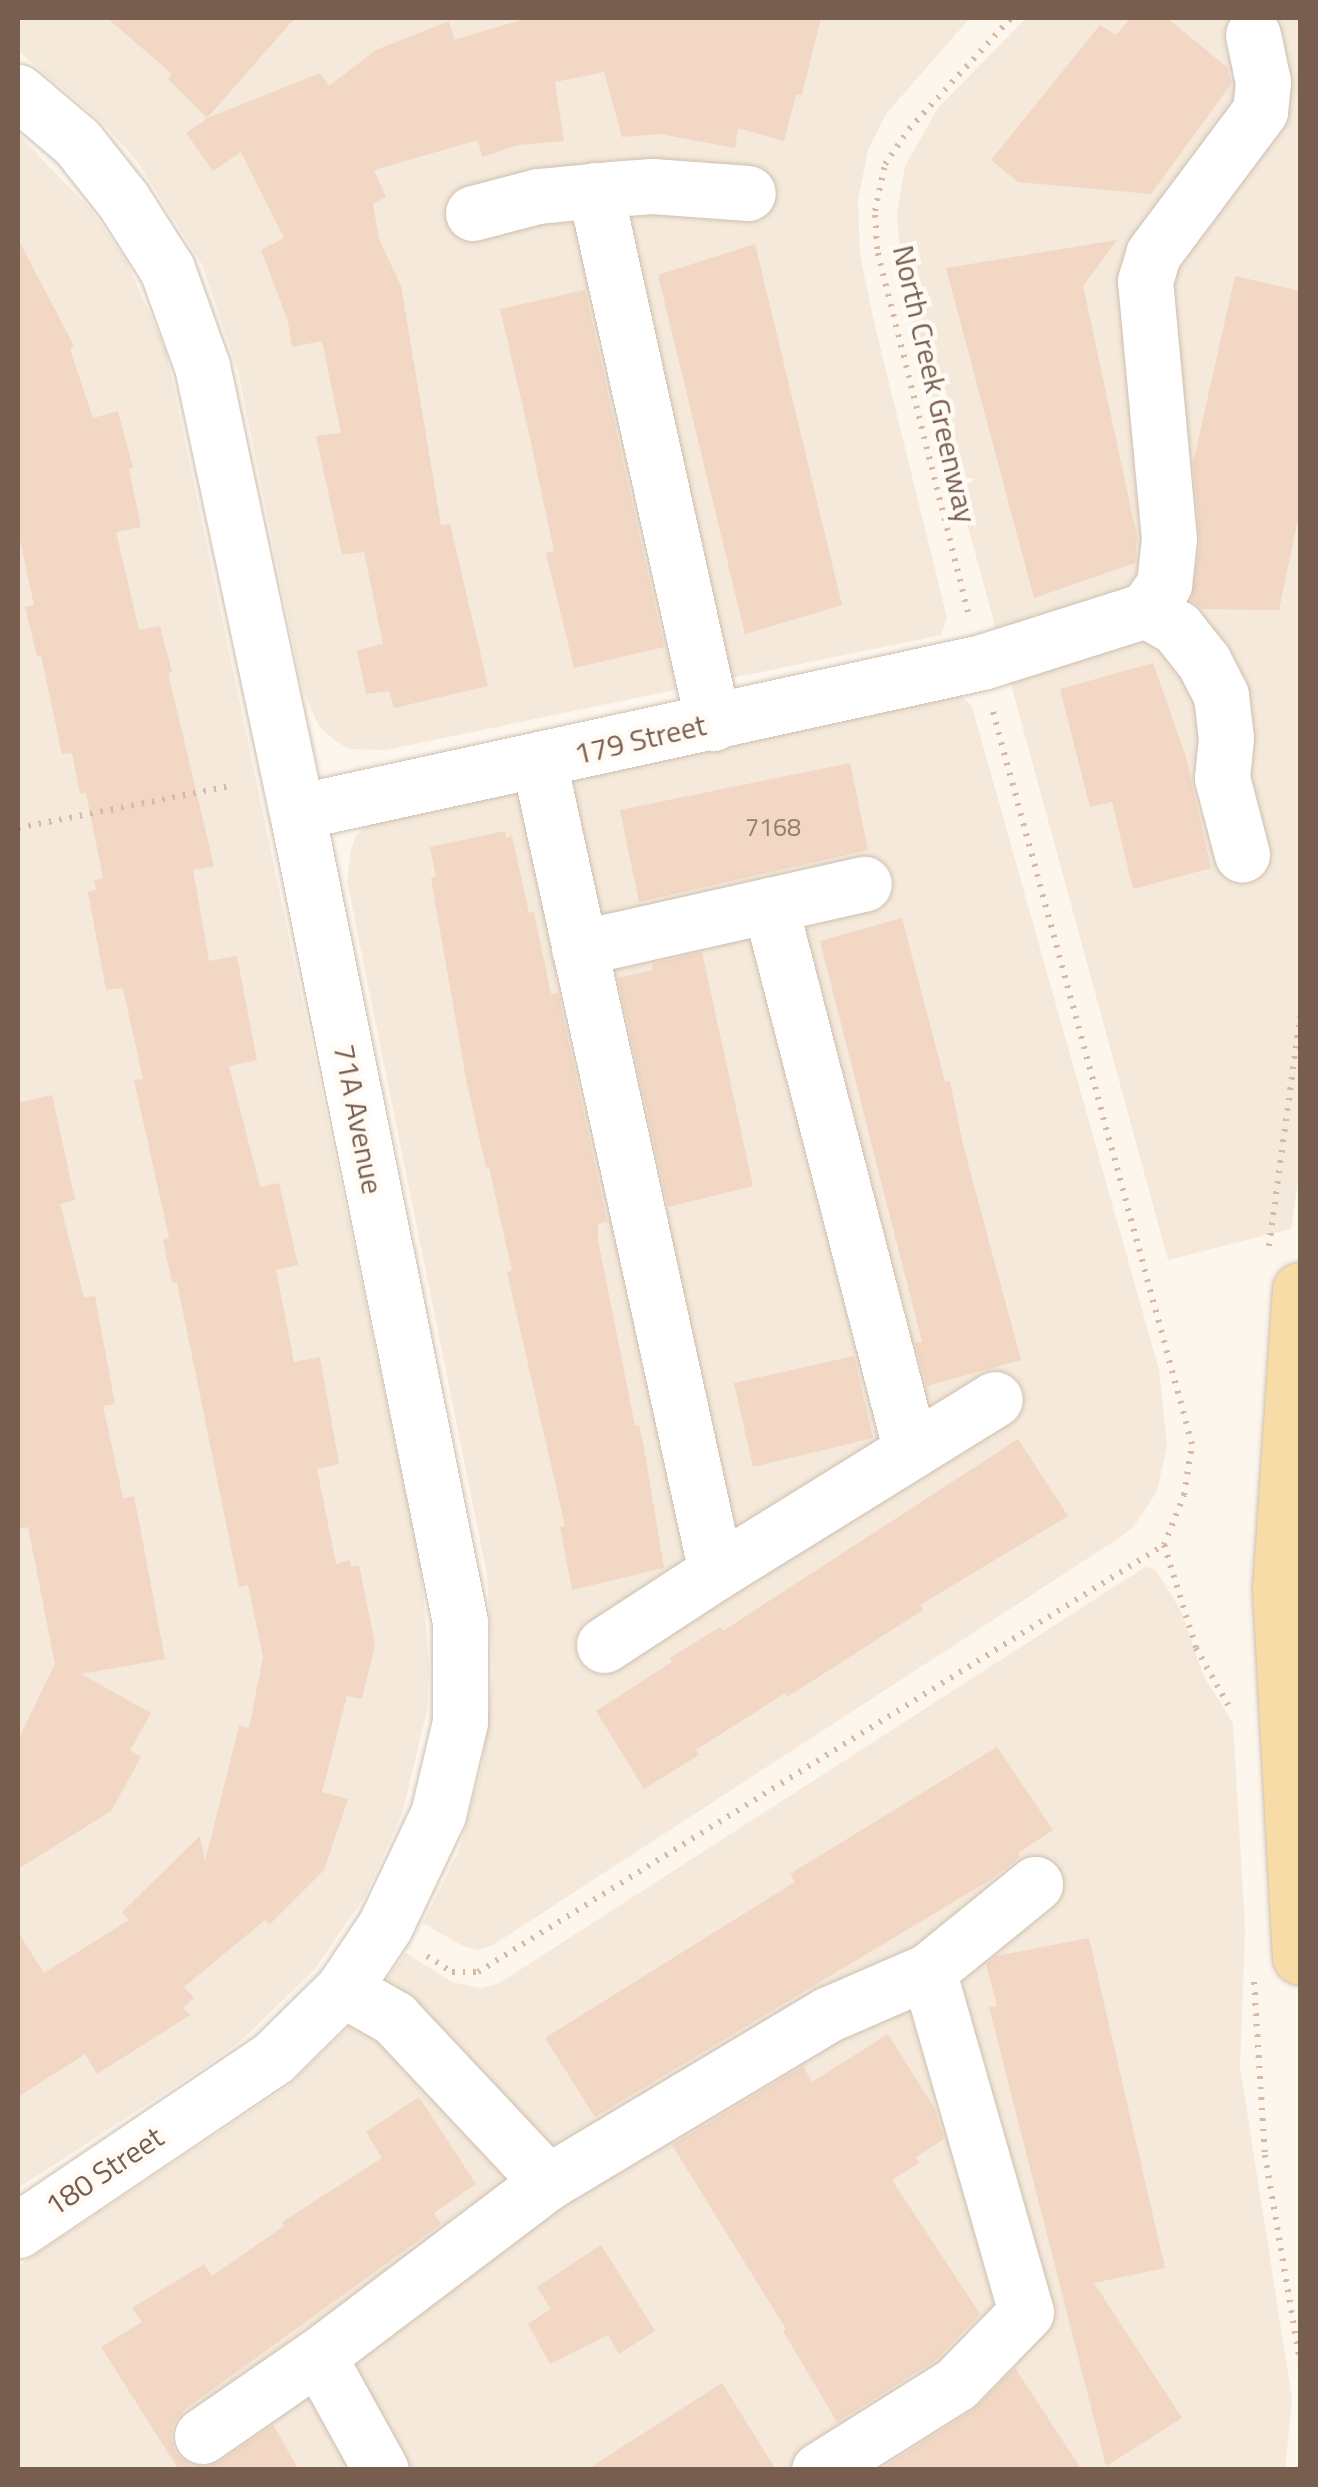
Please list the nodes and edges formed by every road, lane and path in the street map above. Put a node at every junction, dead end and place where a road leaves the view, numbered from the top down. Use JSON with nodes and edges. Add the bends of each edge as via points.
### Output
{"nodes":[{"id":1,"x":1011,"y":18,"type":"edge"},
{"id":2,"x":1253,"y":34,"type":"dead end"},
{"id":3,"x":18,"y":92,"type":"edge"},
{"id":4,"x":596,"y":190,"type":"junction"},
{"id":5,"x":748,"y":193,"type":"dead end"},
{"id":6,"x":473,"y":213,"type":"dead end"},
{"id":7,"x":1146,"y":610,"type":"junction"},
{"id":8,"x":977,"y":644,"type":"junction"},
{"id":9,"x":713,"y":723,"type":"junction"},
{"id":10,"x":539,"y":762,"type":"junction"},
{"id":11,"x":231,"y":786,"type":"dead end"},
{"id":12,"x":297,"y":812,"type":"junction"},
{"id":13,"x":18,"y":828,"type":"edge"},
{"id":14,"x":1242,"y":854,"type":"dead end"},
{"id":15,"x":864,"y":884,"type":"dead end"},
{"id":16,"x":770,"y":905,"type":"junction"},
{"id":17,"x":579,"y":948,"type":"junction"},
{"id":18,"x":1300,"y":1290,"type":"edge"},
{"id":19,"x":995,"y":1399,"type":"dead end"},
{"id":20,"x":911,"y":1451,"type":"junction"},
{"id":21,"x":1164,"y":1545,"type":"dead end"},
{"id":22,"x":716,"y":1572,"type":"junction"},
{"id":23,"x":604,"y":1644,"type":"dead end"},
{"id":24,"x":1236,"y":1719,"type":"dead end"},
{"id":25,"x":1035,"y":1884,"type":"dead end"},
{"id":26,"x":1300,"y":1956,"type":"edge"},
{"id":27,"x":928,"y":1971,"type":"junction"},
{"id":28,"x":343,"y":1989,"type":"junction"},
{"id":29,"x":190,"y":2112,"type":"joint"},
{"id":30,"x":548,"y":2182,"type":"junction"},
{"id":31,"x":18,"y":2230,"type":"edge"},
{"id":32,"x":318,"y":2356,"type":"junction"},
{"id":33,"x":202,"y":2436,"type":"dead end"},
{"id":34,"x":381,"y":2470,"type":"edge"},
{"id":35,"x":819,"y":2470,"type":"edge"}],
"edges":[{"from":1,"to":8,"type":"path","name":"North Creek Greenway","via":[[909,129],[885,164],[875,211],[878,249]]},
{"from":2,"to":7,"type":"street","via":[[1263,82],[1260,111],[1154,254],[1145,281],[1169,539],[1164,584]]},
{"from":3,"to":12,"type":"street","name":"71A Avenue","via":[[77,142],[167,269],[202,366]]},
{"from":4,"to":5,"type":"street","via":[[652,186]]},
{"from":4,"to":6,"type":"street"},
{"from":4,"to":9,"type":"street"},
{"from":7,"to":8,"type":"street","name":"179 Street"},
{"from":7,"to":14,"type":"street","via":[[1177,628],[1221,695],[1222,778]]},
{"from":8,"to":9,"type":"street","name":"179 Street"},
{"from":9,"to":10,"type":"street","name":"179 Street"},
{"from":10,"to":12,"type":"street","name":"179 Street"},
{"from":10,"to":17,"type":"street"},
{"from":11,"to":13,"type":"path"},
{"from":12,"to":28,"type":"street","name":"71A Avenue","via":[[460,1622],[460,1722],[438,1814],[385,1926]]},
{"from":15,"to":16,"type":"street"},
{"from":16,"to":17,"type":"street"},
{"from":16,"to":20,"type":"street"},
{"from":17,"to":22,"type":"street"},
{"from":18,"to":26,"type":"main road","via":[[1280,1588]]},
{"from":19,"to":20,"type":"street"},
{"from":20,"to":22,"type":"street"},
{"from":21,"to":24,"type":"path","via":[[1196,1648]]},
{"from":22,"to":23,"type":"street"},
{"from":25,"to":27,"type":"street"},
{"from":27,"to":30,"type":"street","via":[[828,2014]]},
{"from":27,"to":35,"type":"street","via":[[1026,2312],[956,2384]]},
{"from":28,"to":29,"type":"street","name":"71A Avenue","via":[[272,2058]]},
{"from":28,"to":30,"type":"street","via":[[394,2018]]},
{"from":29,"to":31,"type":"street","name":"180 Street"},
{"from":30,"to":32,"type":"street"},
{"from":32,"to":33,"type":"street"},
{"from":32,"to":34,"type":"street"}]}
